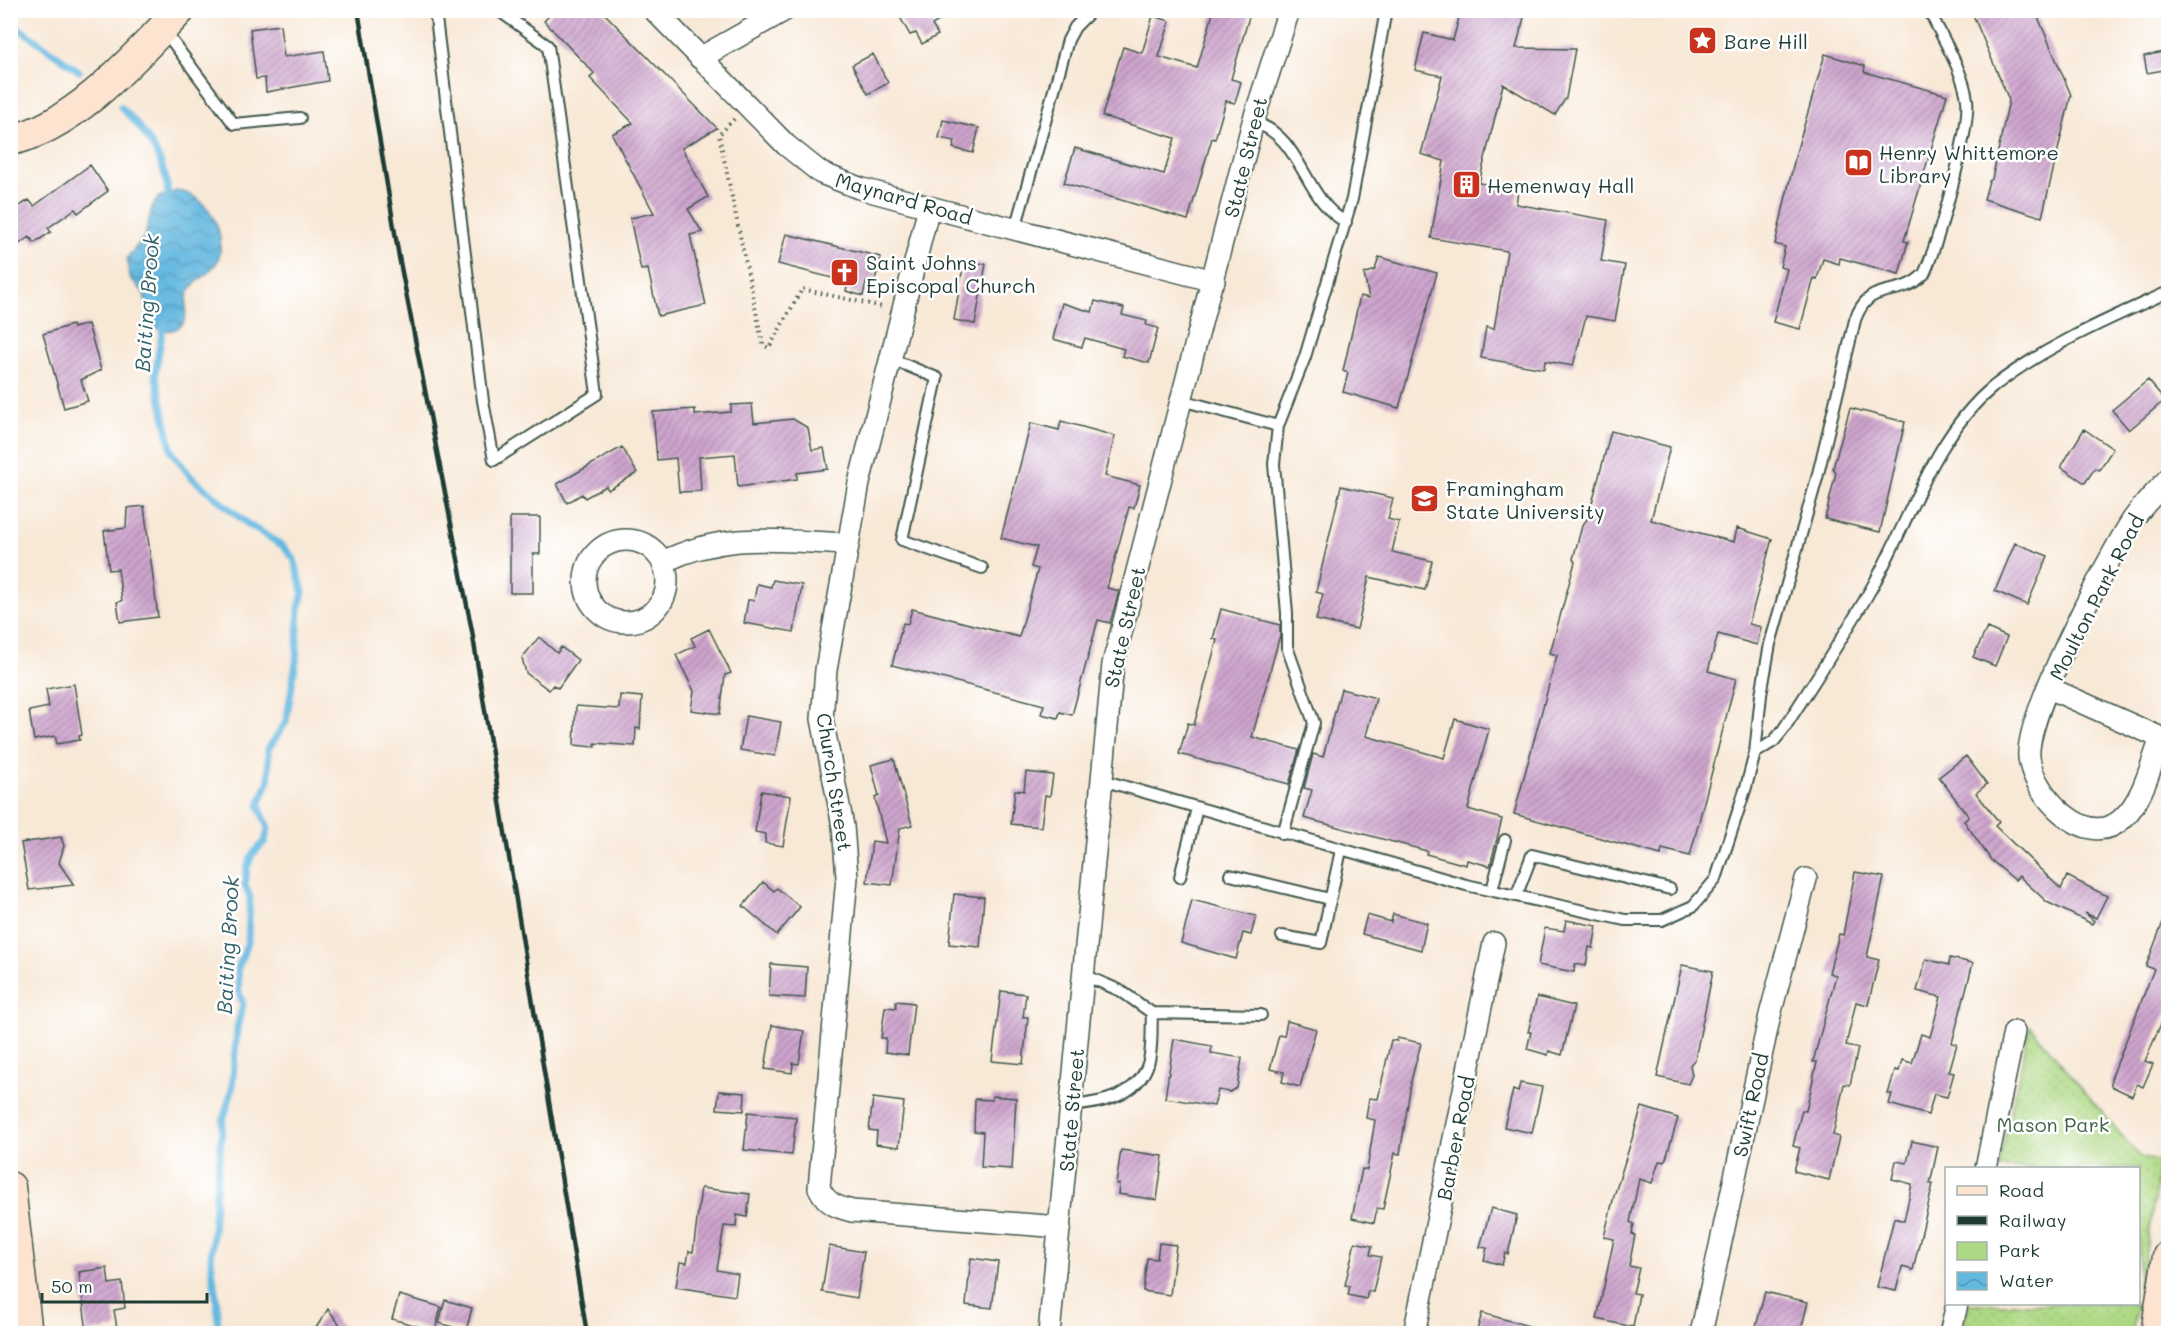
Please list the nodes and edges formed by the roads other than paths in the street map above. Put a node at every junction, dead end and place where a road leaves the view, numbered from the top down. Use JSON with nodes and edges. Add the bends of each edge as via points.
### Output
{"nodes":[{"id":1,"x":435,"y":10,"type":"edge"},
{"id":2,"x":498,"y":10,"type":"edge"},
{"id":3,"x":654,"y":10,"type":"edge"},
{"id":4,"x":785,"y":10,"type":"edge"},
{"id":5,"x":1092,"y":10,"type":"edge"},
{"id":6,"x":1289,"y":10,"type":"edge"},
{"id":7,"x":1386,"y":10,"type":"edge"},
{"id":8,"x":1929,"y":10,"type":"edge"},
{"id":9,"x":172,"y":19,"type":"edge"},
{"id":10,"x":700,"y":58,"type":"junction"},
{"id":11,"x":300,"y":118,"type":"dead end"},
{"id":12,"x":1253,"y":122,"type":"junction"},
{"id":13,"x":13,"y":140,"type":"edge"},
{"id":14,"x":929,"y":207,"type":"junction"},
{"id":15,"x":1346,"y":222,"type":"junction"},
{"id":16,"x":1016,"y":229,"type":"junction"},
{"id":17,"x":1214,"y":281,"type":"junction"},
{"id":18,"x":2169,"y":292,"type":"edge"},
{"id":19,"x":889,"y":357,"type":"junction"},
{"id":20,"x":1182,"y":400,"type":"junction"},
{"id":21,"x":1278,"y":426,"type":"junction"},
{"id":22,"x":2169,"y":479,"type":"edge"},
{"id":23,"x":846,"y":544,"type":"junction"},
{"id":24,"x":663,"y":562,"type":"dead end"},
{"id":25,"x":982,"y":568,"type":"dead end"},
{"id":26,"x":2049,"y":688,"type":"junction"},
{"id":27,"x":2165,"y":739,"type":"edge"},
{"id":28,"x":1755,"y":753,"type":"junction"},
{"id":29,"x":1102,"y":780,"type":"junction"},
{"id":30,"x":1197,"y":808,"type":"junction"},
{"id":31,"x":1283,"y":834,"type":"junction"},
{"id":32,"x":1505,"y":840,"type":"dead end"},
{"id":33,"x":1341,"y":850,"type":"junction"},
{"id":34,"x":1230,"y":875,"type":"dead end"},
{"id":35,"x":1180,"y":877,"type":"dead end"},
{"id":36,"x":1806,"y":879,"type":"dead end"},
{"id":37,"x":1670,"y":889,"type":"dead end"},
{"id":38,"x":1492,"y":890,"type":"junction"},
{"id":39,"x":1517,"y":894,"type":"junction"},
{"id":40,"x":1330,"y":899,"type":"junction"},
{"id":41,"x":1282,"y":936,"type":"dead end"},
{"id":42,"x":1494,"y":943,"type":"dead end"},
{"id":43,"x":1084,"y":975,"type":"junction"},
{"id":44,"x":1152,"y":1013,"type":"junction"},
{"id":45,"x":1261,"y":1015,"type":"dead end"},
{"id":46,"x":2014,"y":1032,"type":"dead end"},
{"id":47,"x":1071,"y":1106,"type":"junction"},
{"id":48,"x":1986,"y":1167,"type":"edge"},
{"id":49,"x":10,"y":1187,"type":"edge"},
{"id":50,"x":1060,"y":1227,"type":"junction"},
{"id":51,"x":2169,"y":1256,"type":"edge"},
{"id":52,"x":2166,"y":1290,"type":"edge"},
{"id":53,"x":1957,"y":1305,"type":"edge"},
{"id":54,"x":27,"y":1334,"type":"edge"},
{"id":55,"x":1049,"y":1334,"type":"edge"},
{"id":56,"x":1414,"y":1334,"type":"edge"},
{"id":57,"x":1701,"y":1334,"type":"edge"},
{"id":58,"x":1950,"y":1334,"type":"edge"},
{"id":59,"x":2156,"y":1334,"type":"edge"}],
"edges":[{"from":1,"to":2,"type":"lane","via":[[483,401],[494,460],[597,394],[548,46]]},
{"from":3,"to":10,"type":"street","name":"Maynard Road"},
{"from":4,"to":10,"type":"street"},
{"from":5,"to":16,"type":"lane","via":[[1068,40]]},
{"from":6,"to":12,"type":"street","name":"State Street"},
{"from":7,"to":15,"type":"lane"},
{"from":8,"to":28,"type":"lane","via":[[1964,86],[1966,129],[1924,274],[1914,284],[1867,297],[1859,308],[1770,644]]},
{"from":9,"to":11,"type":"lane","via":[[234,124]]},
{"from":9,"to":13,"type":"street","via":[[78,106],[58,120]]},
{"from":10,"to":14,"type":"street","name":"Maynard Road","via":[[802,161],[859,188]]},
{"from":12,"to":15,"type":"lane","via":[[1276,132],[1325,208]]},
{"from":12,"to":17,"type":"street","name":"State Street"},
{"from":14,"to":16,"type":"street","name":"Maynard Road"},
{"from":14,"to":19,"type":"street","name":"Church Street"},
{"from":15,"to":21,"type":"lane","via":[[1305,357]]},
{"from":16,"to":17,"type":"street","name":"Maynard Road"},
{"from":17,"to":20,"type":"street","name":"State Street"},
{"from":18,"to":28,"type":"lane","via":[[2040,356],[1993,387],[1975,405],[1943,448],[1845,634],[1783,730]]},
{"from":19,"to":23,"type":"street","name":"Church Street"},
{"from":19,"to":25,"type":"lane","via":[[937,378],[902,540]]},
{"from":20,"to":21,"type":"lane"},
{"from":20,"to":29,"type":"street","name":"State Street","via":[[1113,664]]},
{"from":21,"to":31,"type":"lane","via":[[1274,464],[1287,646],[1314,723]]},
{"from":22,"to":26,"type":"street","name":"Moulton Park Road","via":[[2129,525]]},
{"from":23,"to":24,"type":"street","via":[[726,541],[704,544]]},
{"from":23,"to":50,"type":"street","name":"Church Street","via":[[822,707],[843,826],[847,877],[819,1188],[830,1204],[852,1210]]},
{"from":26,"to":27,"type":"street","name":"Moulton Park Road"},
{"from":26,"to":27,"type":"street","name":"Moulton Park Road","via":[[2030,741],[2031,769],[2058,809],[2072,821],[2100,829],[2112,826],[2133,807]]},
{"from":28,"to":39,"type":"lane","via":[[1716,879],[1693,906],[1662,920],[1644,922]]},
{"from":29,"to":30,"type":"lane"},
{"from":29,"to":43,"type":"street","name":"State Street"},
{"from":30,"to":31,"type":"lane"},
{"from":30,"to":35,"type":"lane"},
{"from":31,"to":33,"type":"lane"},
{"from":32,"to":38,"type":"lane"},
{"from":33,"to":38,"type":"lane"},
{"from":33,"to":40,"type":"lane"},
{"from":34,"to":40,"type":"lane"},
{"from":36,"to":57,"type":"street","name":"Swift Road","via":[[1770,1015]]},
{"from":37,"to":39,"type":"lane","via":[[1532,855]]},
{"from":38,"to":39,"type":"lane"},
{"from":40,"to":41,"type":"lane","via":[[1321,943]]},
{"from":42,"to":56,"type":"street","name":"Barber Road"},
{"from":43,"to":44,"type":"lane","via":[[1120,991]]},
{"from":43,"to":47,"type":"street","name":"State Street"},
{"from":44,"to":45,"type":"lane"},
{"from":44,"to":47,"type":"lane","via":[[1148,1064],[1134,1086],[1105,1103]]},
{"from":46,"to":48,"type":"street"},
{"from":47,"to":50,"type":"street","name":"State Street"},
{"from":49,"to":54,"type":"street"},
{"from":50,"to":55,"type":"street","name":"State Street"},
{"from":51,"to":52,"type":"street"},
{"from":52,"to":59,"type":"street"},
{"from":53,"to":58,"type":"street"}]}
